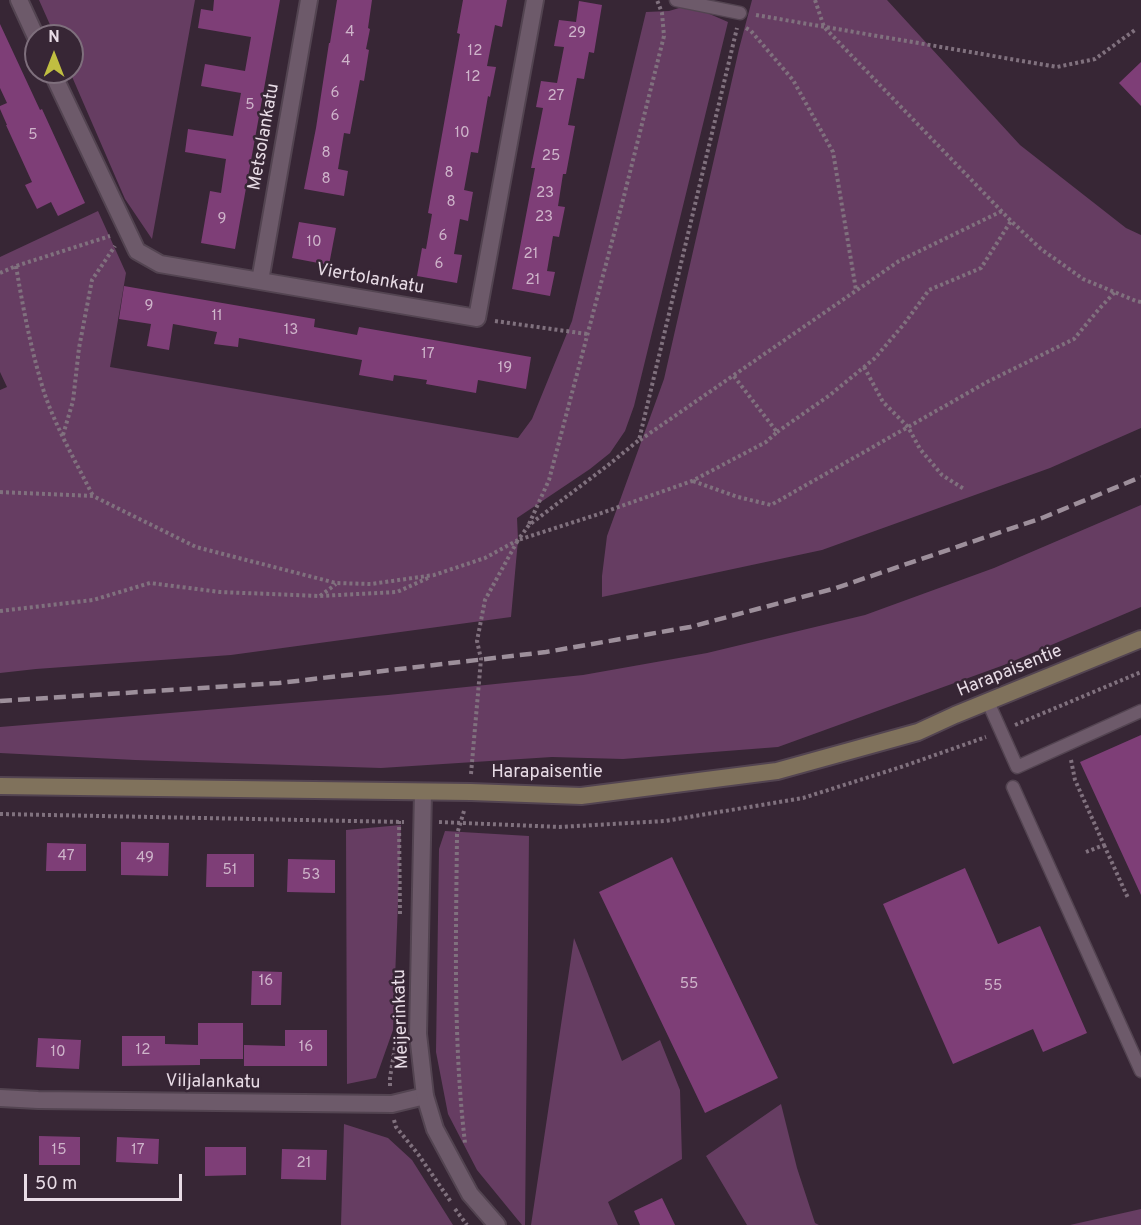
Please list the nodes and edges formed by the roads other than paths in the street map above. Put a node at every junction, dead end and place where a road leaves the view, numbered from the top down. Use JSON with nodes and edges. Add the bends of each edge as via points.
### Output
{"nodes":[{"id":1,"x":19,"y":0,"type":"edge"},
{"id":2,"x":309,"y":0,"type":"edge"},
{"id":3,"x":535,"y":0,"type":"edge"},
{"id":4,"x":676,"y":0,"type":"edge"},
{"id":5,"x":739,"y":18,"type":"road end"},
{"id":6,"x":30,"y":24,"type":"edge"},
{"id":7,"x":58,"y":84,"type":"edge"},
{"id":8,"x":260,"y":281,"type":"junction"},
{"id":9,"x":1141,"y":639,"type":"edge"},
{"id":10,"x":988,"y":702,"type":"junction"},
{"id":11,"x":1141,"y":711,"type":"edge"},
{"id":12,"x":0,"y":786,"type":"edge"},
{"id":13,"x":1013,"y":787,"type":"dead end"},
{"id":14,"x":423,"y":792,"type":"junction"},
{"id":15,"x":1141,"y":1071,"type":"edge"},
{"id":16,"x":425,"y":1096,"type":"junction"},
{"id":17,"x":0,"y":1098,"type":"edge"},
{"id":18,"x":496,"y":1225,"type":"edge"}],
"edges":[{"from":1,"to":6,"type":"street"},
{"from":2,"to":8,"type":"street","name":"Metsolankatu"},
{"from":3,"to":8,"type":"street","name":"Viertolankatu","via":[[477,318]]},
{"from":4,"to":5,"type":"lane"},
{"from":7,"to":8,"type":"street","name":"Viertolankatu","via":[[136,251],[160,264]]},
{"from":9,"to":10,"type":"main road","name":"Harapaisentie"},
{"from":10,"to":11,"type":"lane","via":[[1017,767]]},
{"from":10,"to":14,"type":"main road","name":"Harapaisentie","via":[[918,732],[777,771],[581,796]]},
{"from":12,"to":14,"type":"main road","name":"Harapaisentie"},
{"from":13,"to":15,"type":"lane"},
{"from":14,"to":16,"type":"street","name":"Meijerinkatu","via":[[418,1034]]},
{"from":16,"to":17,"type":"street","name":"Viljalankatu","via":[[392,1104]]},
{"from":16,"to":18,"type":"street","name":"Meijerinkatu","via":[[435,1129],[470,1194]]}]}
